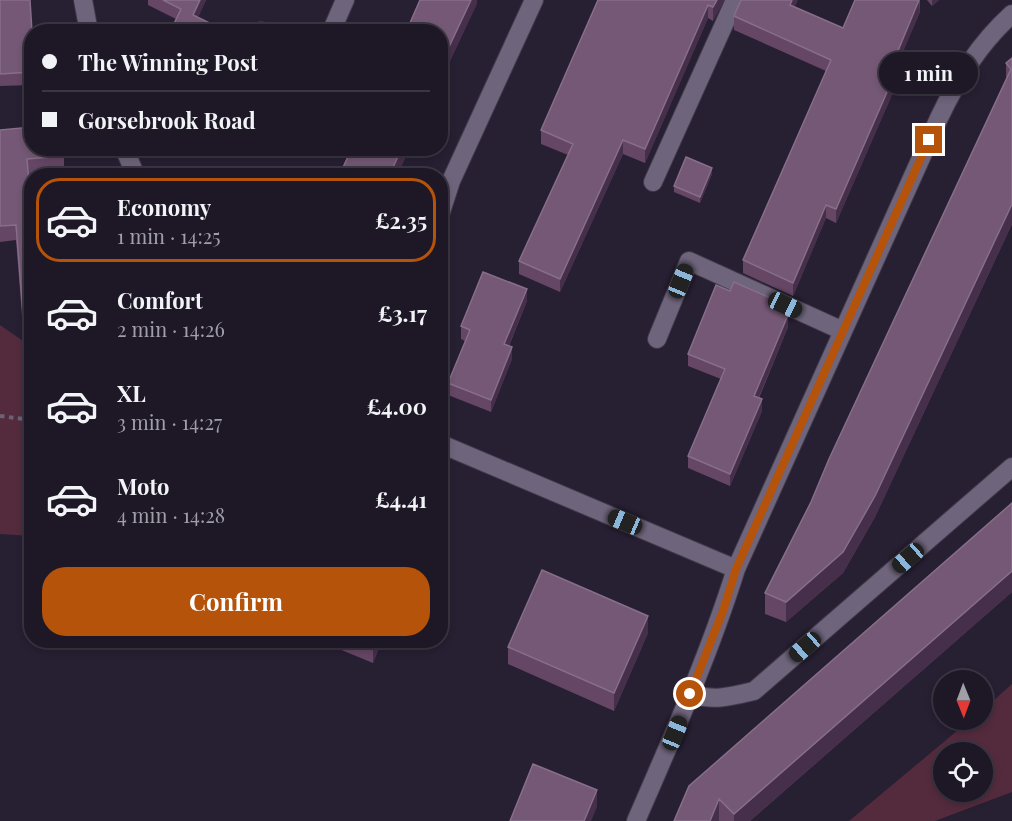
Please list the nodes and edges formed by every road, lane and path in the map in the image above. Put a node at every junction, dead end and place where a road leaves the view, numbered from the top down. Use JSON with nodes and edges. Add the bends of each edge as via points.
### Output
{"nodes":[{"id":1,"x":83,"y":0,"type":"edge"},
{"id":2,"x":345,"y":0,"type":"edge"},
{"id":3,"x":534,"y":0,"type":"edge"},
{"id":4,"x":735,"y":0,"type":"edge"},
{"id":5,"x":1012,"y":14,"type":"edge"},
{"id":6,"x":88,"y":24,"type":"edge"},
{"id":7,"x":334,"y":24,"type":"edge"},
{"id":8,"x":653,"y":182,"type":"dead end"},
{"id":9,"x":448,"y":190,"type":"edge"},
{"id":10,"x":843,"y":332,"type":"junction"},
{"id":11,"x":657,"y":339,"type":"dead end"},
{"id":12,"x":0,"y":416,"type":"edge"},
{"id":13,"x":24,"y":419,"type":"edge"},
{"id":14,"x":448,"y":447,"type":"edge"},
{"id":15,"x":1012,"y":467,"type":"edge"},
{"id":16,"x":736,"y":569,"type":"junction"},
{"id":17,"x":690,"y":694,"type":"junction"},
{"id":18,"x":636,"y":821,"type":"edge"}],
"edges":[{"from":1,"to":6,"type":"street"},
{"from":2,"to":7,"type":"street"},
{"from":3,"to":9,"type":"street"},
{"from":4,"to":8,"type":"street"},
{"from":5,"to":10,"type":"street","via":[[976,52],[957,81]]},
{"from":10,"to":11,"type":"street","via":[[689,261]]},
{"from":10,"to":16,"type":"street"},
{"from":12,"to":13,"type":"path"},
{"from":14,"to":16,"type":"street"},
{"from":15,"to":17,"type":"street","via":[[754,691],[708,699]]},
{"from":16,"to":17,"type":"street"},
{"from":17,"to":18,"type":"street"}]}
